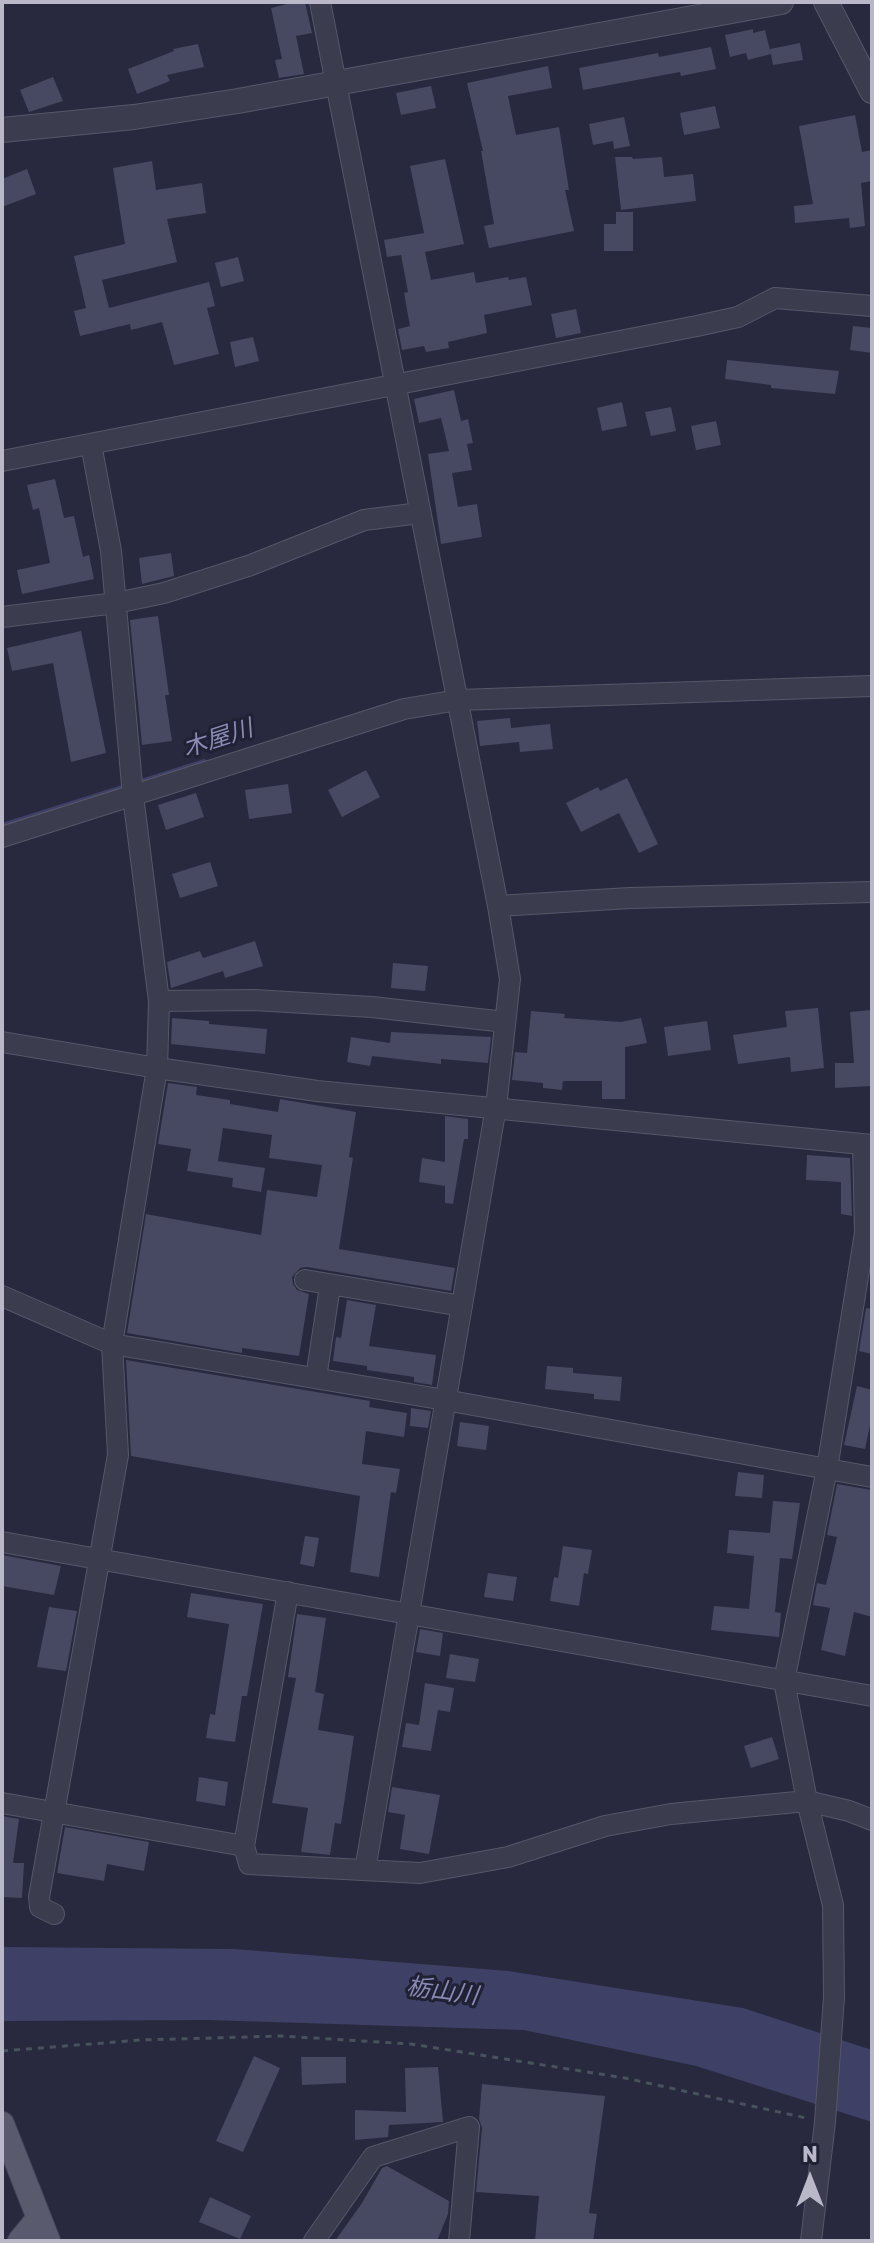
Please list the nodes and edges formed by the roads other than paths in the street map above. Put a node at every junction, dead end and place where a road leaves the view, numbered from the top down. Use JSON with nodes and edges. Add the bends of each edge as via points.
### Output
{"nodes":[{"id":1,"x":320,"y":2,"type":"edge"},
{"id":2,"x":781,"y":2,"type":"edge"},
{"id":3,"x":826,"y":2,"type":"edge"},
{"id":4,"x":336,"y":83,"type":"junction"},
{"id":5,"x":872,"y":91,"type":"edge"},
{"id":6,"x":2,"y":130,"type":"edge"},
{"id":7,"x":872,"y":306,"type":"edge"},
{"id":8,"x":394,"y":384,"type":"junction"},
{"id":9,"x":91,"y":444,"type":"junction"},
{"id":10,"x":2,"y":461,"type":"edge"},
{"id":11,"x":420,"y":513,"type":"junction"},
{"id":12,"x":116,"y":603,"type":"junction"},
{"id":13,"x":2,"y":617,"type":"edge"},
{"id":14,"x":872,"y":686,"type":"edge"},
{"id":15,"x":458,"y":700,"type":"junction"},
{"id":16,"x":132,"y":788,"type":"junction"},
{"id":17,"x":2,"y":837,"type":"edge"},
{"id":18,"x":872,"y":892,"type":"edge"},
{"id":19,"x":498,"y":906,"type":"junction"},
{"id":20,"x":159,"y":1001,"type":"junction"},
{"id":21,"x":505,"y":1022,"type":"junction"},
{"id":22,"x":2,"y":1042,"type":"edge"},
{"id":23,"x":157,"y":1068,"type":"junction"},
{"id":24,"x":496,"y":1107,"type":"junction"},
{"id":25,"x":867,"y":1144,"type":"edge"},
{"id":26,"x":305,"y":1280,"type":"dead end"},
{"id":27,"x":330,"y":1286,"type":"junction"},
{"id":28,"x":2,"y":1296,"type":"edge"},
{"id":29,"x":462,"y":1306,"type":"junction"},
{"id":30,"x":112,"y":1344,"type":"junction"},
{"id":31,"x":316,"y":1378,"type":"junction"},
{"id":32,"x":445,"y":1400,"type":"junction"},
{"id":33,"x":827,"y":1469,"type":"junction"},
{"id":34,"x":872,"y":1477,"type":"edge"},
{"id":35,"x":2,"y":1542,"type":"edge"},
{"id":36,"x":99,"y":1561,"type":"junction"},
{"id":37,"x":288,"y":1592,"type":"junction"},
{"id":38,"x":407,"y":1613,"type":"junction"},
{"id":39,"x":784,"y":1681,"type":"junction"},
{"id":40,"x":872,"y":1696,"type":"edge"},
{"id":41,"x":807,"y":1801,"type":"junction"},
{"id":42,"x":2,"y":1803,"type":"edge"},
{"id":43,"x":55,"y":1813,"type":"junction"},
{"id":44,"x":872,"y":1820,"type":"edge"},
{"id":45,"x":244,"y":1846,"type":"junction"},
{"id":46,"x":365,"y":1870,"type":"junction"},
{"id":47,"x":54,"y":1914,"type":"dead end"},
{"id":48,"x":2,"y":2124,"type":"edge"},
{"id":49,"x":44,"y":2230,"type":"edge"},
{"id":50,"x":20,"y":2241,"type":"edge"},
{"id":51,"x":314,"y":2241,"type":"edge"},
{"id":52,"x":459,"y":2241,"type":"edge"},
{"id":53,"x":811,"y":2241,"type":"edge"}],
"edges":[{"from":1,"to":4,"type":"street"},
{"from":2,"to":4,"type":"street"},
{"from":3,"to":5,"type":"street"},
{"from":4,"to":6,"type":"street","via":[[134,117]]},
{"from":4,"to":8,"type":"street"},
{"from":7,"to":8,"type":"street","via":[[775,298],[738,317]]},
{"from":8,"to":9,"type":"street"},
{"from":8,"to":11,"type":"street"},
{"from":9,"to":10,"type":"street"},
{"from":9,"to":12,"type":"street"},
{"from":11,"to":12,"type":"street","via":[[364,520],[251,565]]},
{"from":11,"to":15,"type":"street"},
{"from":12,"to":13,"type":"street"},
{"from":12,"to":16,"type":"street"},
{"from":14,"to":15,"type":"street"},
{"from":15,"to":16,"type":"street","via":[[404,709]]},
{"from":15,"to":19,"type":"street"},
{"from":16,"to":17,"type":"street"},
{"from":16,"to":20,"type":"street"},
{"from":18,"to":19,"type":"street"},
{"from":19,"to":21,"type":"street","via":[[510,979]]},
{"from":20,"to":21,"type":"street","via":[[372,1007]]},
{"from":20,"to":23,"type":"street"},
{"from":21,"to":24,"type":"street"},
{"from":22,"to":23,"type":"street"},
{"from":23,"to":24,"type":"street","via":[[317,1091]]},
{"from":23,"to":30,"type":"street"},
{"from":24,"to":25,"type":"street"},
{"from":24,"to":29,"type":"street"},
{"from":25,"to":33,"type":"street","via":[[865,1233]]},
{"from":26,"to":27,"type":"street"},
{"from":27,"to":29,"type":"street"},
{"from":27,"to":31,"type":"street"},
{"from":28,"to":30,"type":"street"},
{"from":29,"to":32,"type":"street"},
{"from":30,"to":31,"type":"street"},
{"from":30,"to":36,"type":"street","via":[[118,1455]]},
{"from":31,"to":32,"type":"street"},
{"from":32,"to":33,"type":"street"},
{"from":32,"to":38,"type":"street"},
{"from":33,"to":34,"type":"street"},
{"from":33,"to":39,"type":"street"},
{"from":35,"to":36,"type":"street"},
{"from":36,"to":37,"type":"street"},
{"from":36,"to":43,"type":"street"},
{"from":37,"to":38,"type":"street"},
{"from":37,"to":45,"type":"street"},
{"from":38,"to":39,"type":"street"},
{"from":38,"to":46,"type":"street"},
{"from":39,"to":40,"type":"street"},
{"from":39,"to":41,"type":"street"},
{"from":41,"to":44,"type":"street"},
{"from":41,"to":46,"type":"street","via":[[605,1826],[508,1857],[420,1873]]},
{"from":41,"to":53,"type":"street","via":[[833,1905],[834,1997]]},
{"from":42,"to":43,"type":"street"},
{"from":43,"to":45,"type":"street"},
{"from":43,"to":47,"type":"street","via":[[39,1897],[40,1907]]},
{"from":45,"to":46,"type":"street","via":[[249,1864]]},
{"from":48,"to":49,"type":"main road"},
{"from":49,"to":50,"type":"main road"},
{"from":51,"to":52,"type":"street","via":[[373,2157],[469,2127]]}]}
